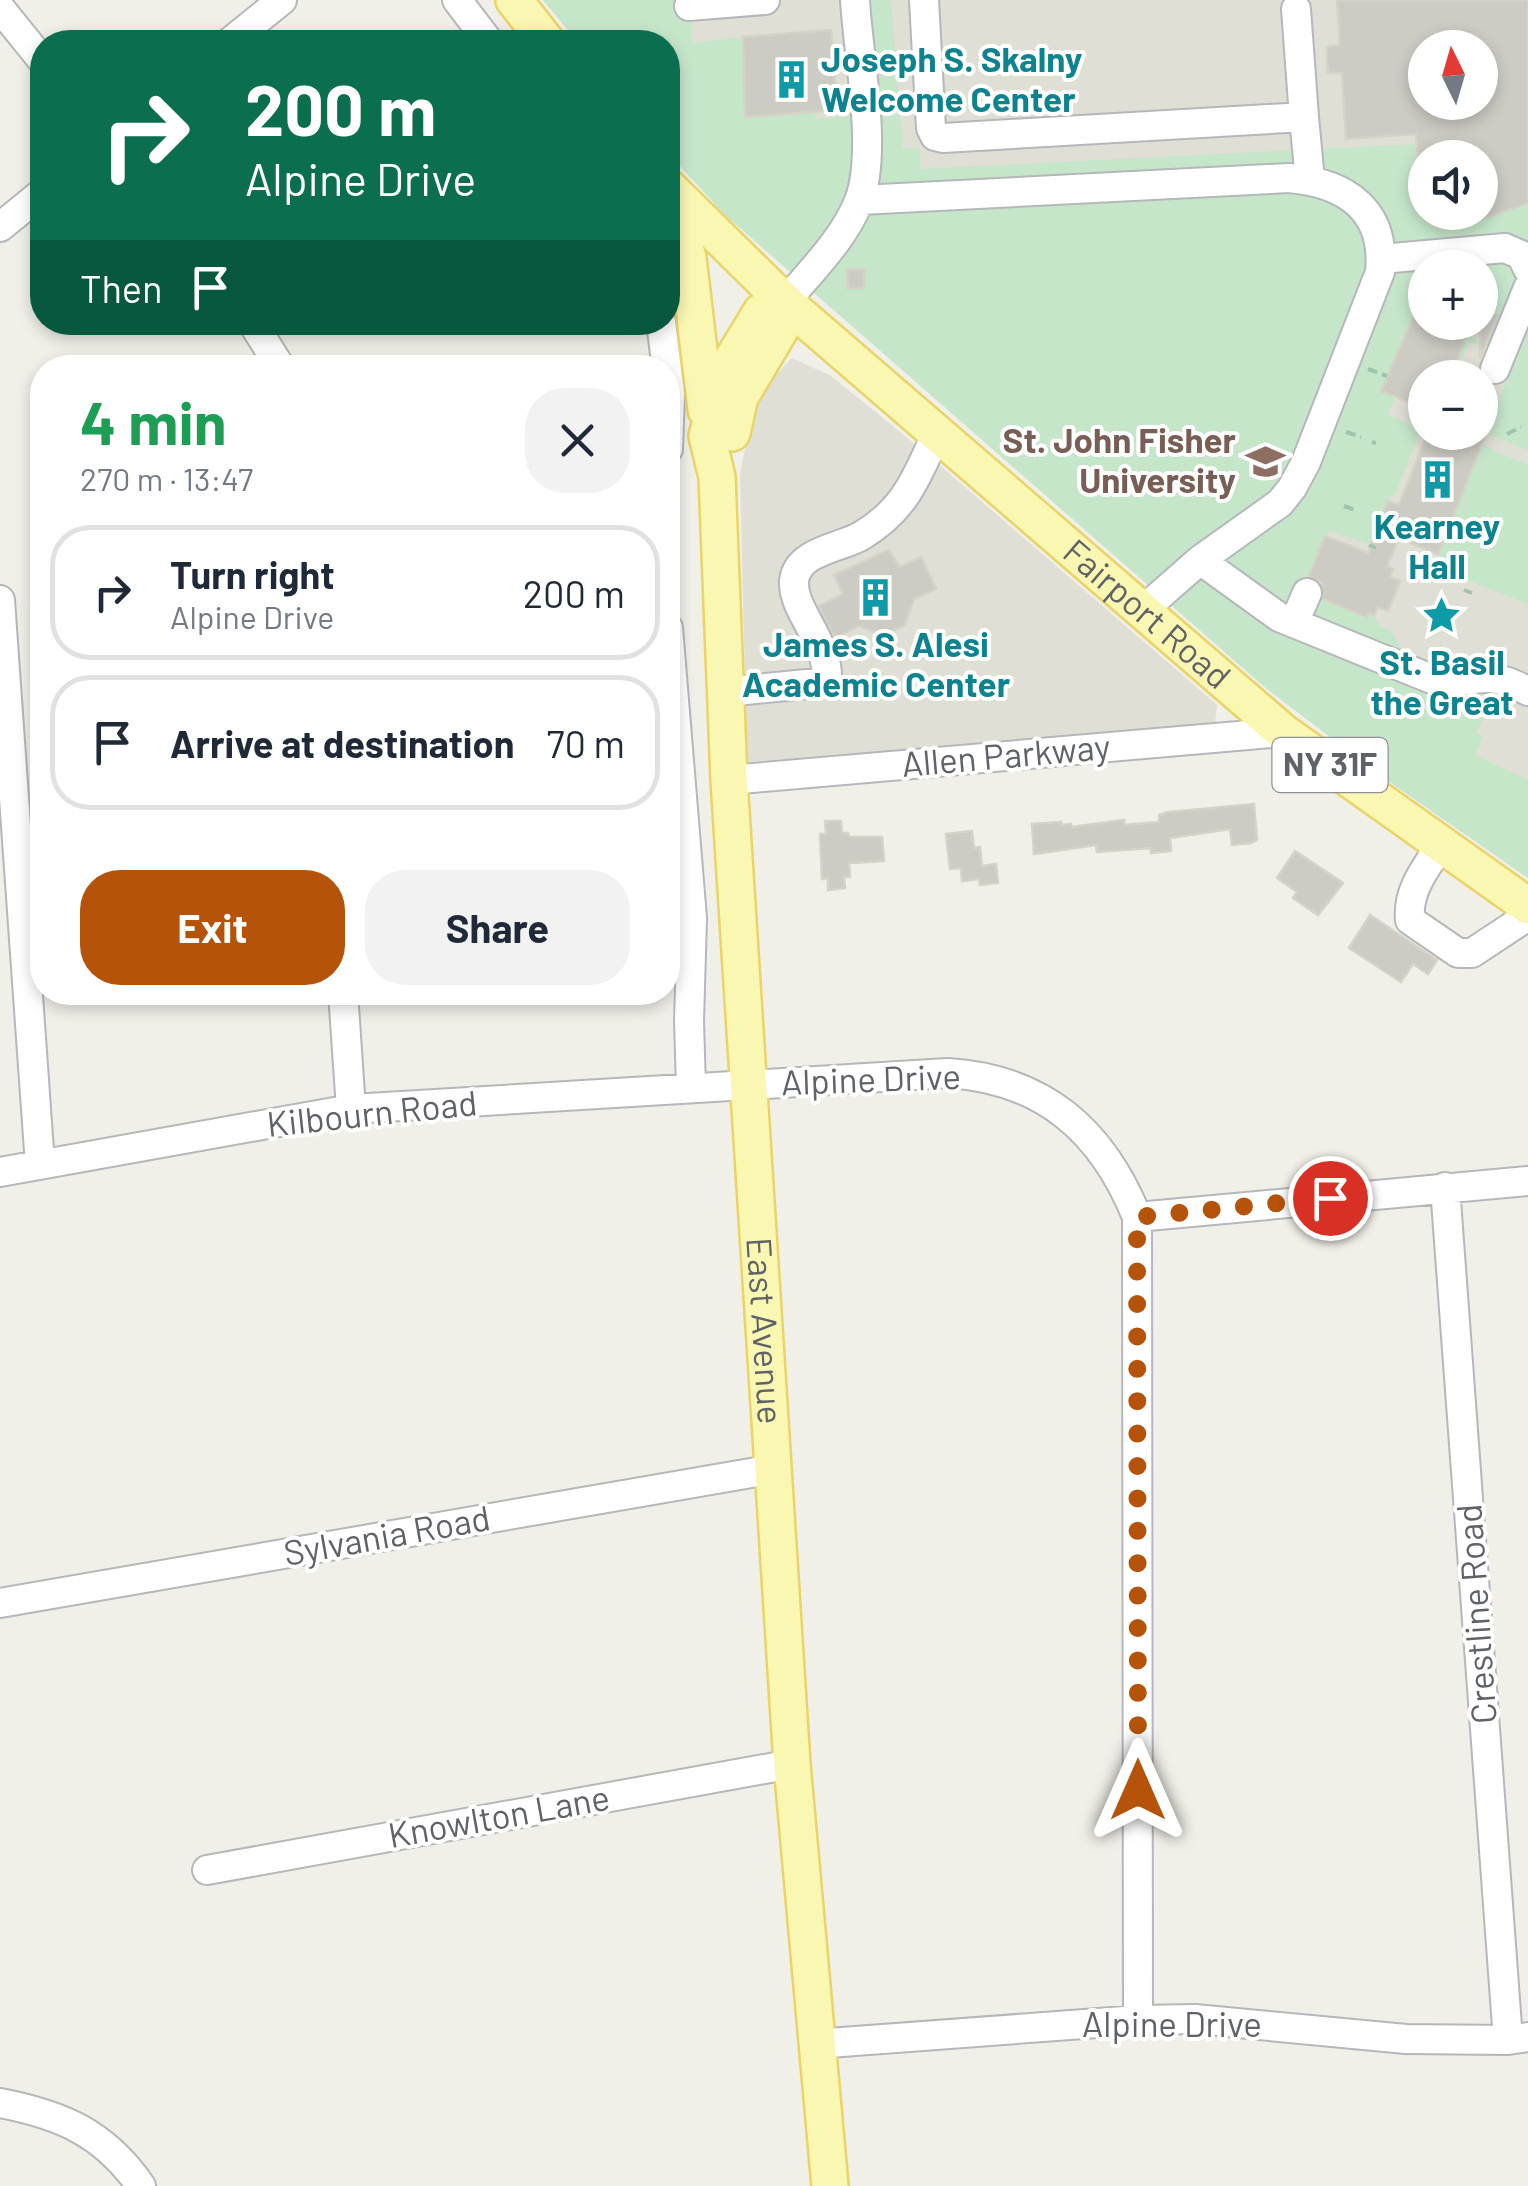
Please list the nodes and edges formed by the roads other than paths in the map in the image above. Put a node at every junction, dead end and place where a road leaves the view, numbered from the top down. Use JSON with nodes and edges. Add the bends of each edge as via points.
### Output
{"nodes":[{"id":1,"x":282,"y":0,"type":"edge"},
{"id":2,"x":458,"y":0,"type":"edge"},
{"id":3,"x":514,"y":0,"type":"edge"},
{"id":4,"x":765,"y":0,"type":"edge"},
{"id":5,"x":855,"y":0,"type":"edge"},
{"id":6,"x":924,"y":0,"type":"edge"},
{"id":7,"x":689,"y":6,"type":"dead end"},
{"id":8,"x":0,"y":8,"type":"edge"},
{"id":9,"x":1296,"y":9,"type":"dead end"},
{"id":10,"x":245,"y":30,"type":"edge"},
{"id":11,"x":480,"y":30,"type":"edge"},
{"id":12,"x":538,"y":30,"type":"edge"},
{"id":13,"x":30,"y":45,"type":"edge"},
{"id":14,"x":1304,"y":117,"type":"junction"},
{"id":15,"x":1310,"y":180,"type":"junction"},
{"id":16,"x":680,"y":200,"type":"edge"},
{"id":17,"x":860,"y":200,"type":"junction"},
{"id":18,"x":30,"y":203,"type":"edge"},
{"id":19,"x":0,"y":227,"type":"edge"},
{"id":20,"x":680,"y":230,"type":"edge"},
{"id":21,"x":1382,"y":258,"type":"junction"},
{"id":22,"x":1528,"y":269,"type":"edge"},
{"id":23,"x":1528,"y":288,"type":"edge"},
{"id":24,"x":786,"y":302,"type":"junction"},
{"id":25,"x":1498,"y":362,"type":"edge"},
{"id":26,"x":938,"y":433,"type":"junction"},
{"id":27,"x":707,"y":436,"type":"junction"},
{"id":28,"x":717,"y":477,"type":"junction"},
{"id":29,"x":1200,"y":560,"type":"junction"},
{"id":30,"x":1307,"y":593,"type":"dead end"},
{"id":31,"x":0,"y":600,"type":"edge"},
{"id":32,"x":1143,"y":610,"type":"junction"},
{"id":33,"x":1294,"y":624,"type":"junction"},
{"id":34,"x":1528,"y":691,"type":"edge"},
{"id":35,"x":726,"y":692,"type":"junction"},
{"id":36,"x":1282,"y":732,"type":"junction"},
{"id":37,"x":680,"y":773,"type":"edge"},
{"id":38,"x":730,"y":780,"type":"junction"},
{"id":39,"x":1442,"y":843,"type":"junction"},
{"id":40,"x":1528,"y":906,"type":"edge"},
{"id":41,"x":1528,"y":916,"type":"edge"},
{"id":42,"x":344,"y":1005,"type":"edge"},
{"id":43,"x":747,"y":1085,"type":"junction"},
{"id":44,"x":691,"y":1088,"type":"junction"},
{"id":45,"x":351,"y":1109,"type":"junction"},
{"id":46,"x":40,"y":1165,"type":"junction"},
{"id":47,"x":0,"y":1172,"type":"edge"},
{"id":48,"x":1528,"y":1181,"type":"edge"},
{"id":49,"x":1446,"y":1187,"type":"junction"},
{"id":50,"x":1137,"y":1217,"type":"junction"},
{"id":51,"x":774,"y":1469,"type":"junction"},
{"id":52,"x":0,"y":1603,"type":"edge"},
{"id":53,"x":792,"y":1764,"type":"junction"},
{"id":54,"x":206,"y":1870,"type":"dead end"},
{"id":55,"x":1138,"y":2020,"type":"junction"},
{"id":56,"x":1518,"y":2039,"type":"edge"},
{"id":57,"x":816,"y":2044,"type":"junction"},
{"id":58,"x":0,"y":2103,"type":"edge"},
{"id":59,"x":141,"y":2186,"type":"edge"},
{"id":60,"x":830,"y":2186,"type":"edge"}],
"edges":[{"from":1,"to":10,"type":"street"},
{"from":2,"to":11,"type":"street"},
{"from":3,"to":12,"type":"main road"},
{"from":4,"to":7,"type":"street"},
{"from":5,"to":17,"type":"street","via":[[867,142]]},
{"from":6,"to":14,"type":"street","via":[[935,136]]},
{"from":8,"to":13,"type":"street"},
{"from":9,"to":14,"type":"street"},
{"from":14,"to":15,"type":"street"},
{"from":15,"to":17,"type":"street"},
{"from":15,"to":21,"type":"street","via":[[1330,184],[1362,208]]},
{"from":16,"to":24,"type":"main road"},
{"from":17,"to":24,"type":"street"},
{"from":18,"to":19,"type":"street"},
{"from":20,"to":27,"type":"main road","via":[[703,363]]},
{"from":21,"to":22,"type":"street","via":[[1505,248],[1521,255]]},
{"from":21,"to":29,"type":"street","via":[[1292,488]]},
{"from":23,"to":25,"type":"street"},
{"from":24,"to":26,"type":"main road","name":"Fairport Road","number":"NY 31F"},
{"from":24,"to":27,"type":"main road","name":"East Avenue","via":[[761,312],[724,373]]},
{"from":24,"to":28,"type":"main road","name":"East Avenue","via":[[780,330],[740,397]]},
{"from":26,"to":32,"type":"main road","name":"Fairport Road","number":"NY 31F"},
{"from":26,"to":35,"type":"street","via":[[907,497],[867,532],[801,564],[794,577],[794,592],[826,655],[828,682]]},
{"from":27,"to":28,"type":"main road","name":"East Avenue"},
{"from":28,"to":35,"type":"main road","name":"East Avenue"},
{"from":29,"to":32,"type":"street"},
{"from":29,"to":33,"type":"street"},
{"from":30,"to":33,"type":"street"},
{"from":31,"to":46,"type":"street"},
{"from":32,"to":36,"type":"main road","name":"Fairport Road","number":"NY 31F"},
{"from":33,"to":34,"type":"street","via":[[1434,680],[1485,677]]},
{"from":35,"to":38,"type":"main road","name":"East Avenue"},
{"from":36,"to":38,"type":"street","name":"Allen Parkway"},
{"from":36,"to":39,"type":"main road","name":"Fairport Road","number":"NY 31F"},
{"from":37,"to":44,"type":"street","via":[[692,918]]},
{"from":38,"to":43,"type":"main road","name":"East Avenue"},
{"from":39,"to":40,"type":"main road","name":"Fairport Road","number":"NY 31F"},
{"from":39,"to":41,"type":"street","via":[[1414,887],[1410,920],[1458,953],[1472,953]]},
{"from":42,"to":45,"type":"street"},
{"from":43,"to":44,"type":"street","name":"Kilbourn Road"},
{"from":43,"to":50,"type":"street","name":"Alpine Drive","via":[[948,1073],[1008,1082],[1048,1101],[1080,1127],[1126,1189]]},
{"from":43,"to":51,"type":"main road","name":"East Avenue"},
{"from":44,"to":45,"type":"street","name":"Kilbourn Road"},
{"from":45,"to":46,"type":"street","name":"Kilbourn Road"},
{"from":46,"to":47,"type":"street","name":"Kilbourn Road"},
{"from":48,"to":49,"type":"street"},
{"from":49,"to":50,"type":"street"},
{"from":49,"to":56,"type":"street","name":"Crestline Road"},
{"from":50,"to":55,"type":"street"},
{"from":51,"to":52,"type":"street","name":"Sylvania Road"},
{"from":51,"to":53,"type":"main road","name":"East Avenue"},
{"from":53,"to":54,"type":"street","name":"Knowlton Lane"},
{"from":53,"to":57,"type":"main road","name":"East Avenue"},
{"from":55,"to":56,"type":"street","name":"Alpine Drive","via":[[1242,2022],[1406,2039]]},
{"from":55,"to":57,"type":"street","name":"Alpine Drive"},
{"from":57,"to":60,"type":"main road","name":"East Avenue"},
{"from":58,"to":59,"type":"street","via":[[80,2127],[104,2143]]}]}
